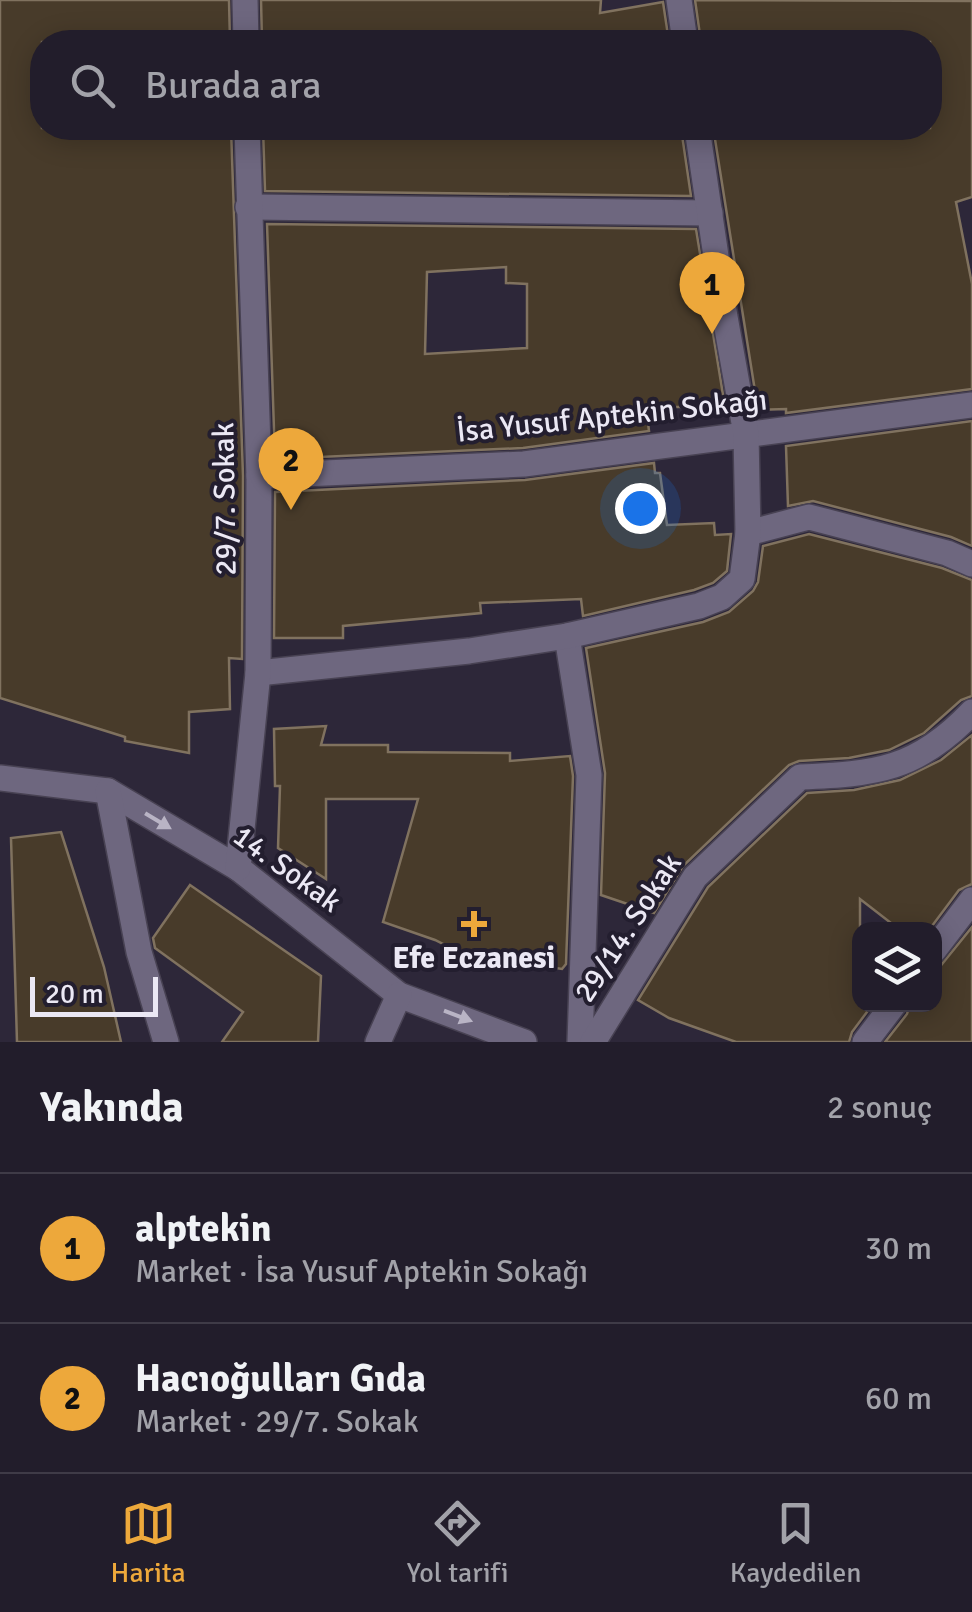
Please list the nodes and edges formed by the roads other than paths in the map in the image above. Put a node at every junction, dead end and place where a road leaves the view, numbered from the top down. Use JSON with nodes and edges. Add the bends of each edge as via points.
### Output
{"nodes":[{"id":1,"x":245,"y":0,"type":"edge"},
{"id":2,"x":679,"y":0,"type":"edge"},
{"id":3,"x":246,"y":30,"type":"edge"},
{"id":4,"x":683,"y":30,"type":"edge"},
{"id":5,"x":247,"y":140,"type":"edge"},
{"id":6,"x":700,"y":140,"type":"edge"},
{"id":7,"x":248,"y":207,"type":"junction"},
{"id":8,"x":710,"y":213,"type":"junction"},
{"id":9,"x":972,"y":405,"type":"edge"},
{"id":10,"x":746,"y":434,"type":"junction"},
{"id":11,"x":259,"y":476,"type":"junction"},
{"id":12,"x":748,"y":533,"type":"junction"},
{"id":13,"x":972,"y":564,"type":"edge"},
{"id":14,"x":567,"y":636,"type":"junction"},
{"id":15,"x":258,"y":673,"type":"junction"},
{"id":16,"x":972,"y":712,"type":"edge"},
{"id":17,"x":0,"y":778,"type":"edge"},
{"id":18,"x":108,"y":791,"type":"junction"},
{"id":19,"x":238,"y":868,"type":"junction"},
{"id":20,"x":972,"y":900,"type":"edge"},
{"id":21,"x":942,"y":939,"type":"edge"},
{"id":22,"x":399,"y":995,"type":"junction"},
{"id":23,"x":888,"y":1012,"type":"edge"},
{"id":24,"x":166,"y":1042,"type":"edge"},
{"id":25,"x":378,"y":1042,"type":"edge"},
{"id":26,"x":524,"y":1042,"type":"edge"},
{"id":27,"x":580,"y":1042,"type":"edge"},
{"id":28,"x":593,"y":1042,"type":"edge"},
{"id":29,"x":865,"y":1042,"type":"edge"}],
"edges":[{"from":1,"to":3,"type":"street"},
{"from":2,"to":4,"type":"street"},
{"from":5,"to":7,"type":"street","name":"29/7. Sokak"},
{"from":6,"to":8,"type":"street"},
{"from":7,"to":8,"type":"street"},
{"from":7,"to":11,"type":"street","name":"29/7. Sokak"},
{"from":8,"to":10,"type":"street"},
{"from":9,"to":10,"type":"street","name":"İsa Yusuf Aptekin Sokağı"},
{"from":10,"to":11,"type":"street","name":"İsa Yusuf Aptekin Sokağı","via":[[524,464]]},
{"from":10,"to":12,"type":"street"},
{"from":11,"to":15,"type":"street","name":"29/7. Sokak"},
{"from":12,"to":13,"type":"street","via":[[809,517]]},
{"from":12,"to":14,"type":"street","via":[[742,579],[722,597]]},
{"from":14,"to":15,"type":"street"},
{"from":14,"to":27,"type":"street","via":[[590,776]]},
{"from":15,"to":19,"type":"street","name":"29/7. Sokak"},
{"from":16,"to":28,"type":"street","name":"29/14. Sokak","via":[[950,736],[904,764],[863,775],[800,777],[695,876]]},
{"from":17,"to":18,"type":"street","name":"14. Sokak"},
{"from":18,"to":19,"type":"street","name":"14. Sokak","one_way":true},
{"from":18,"to":24,"type":"street","via":[[138,952]]},
{"from":19,"to":22,"type":"street","name":"14. Sokak"},
{"from":20,"to":21,"type":"street"},
{"from":22,"to":25,"type":"street"},
{"from":22,"to":26,"type":"street","name":"14. Sokak","one_way":true},
{"from":23,"to":29,"type":"street"}]}
